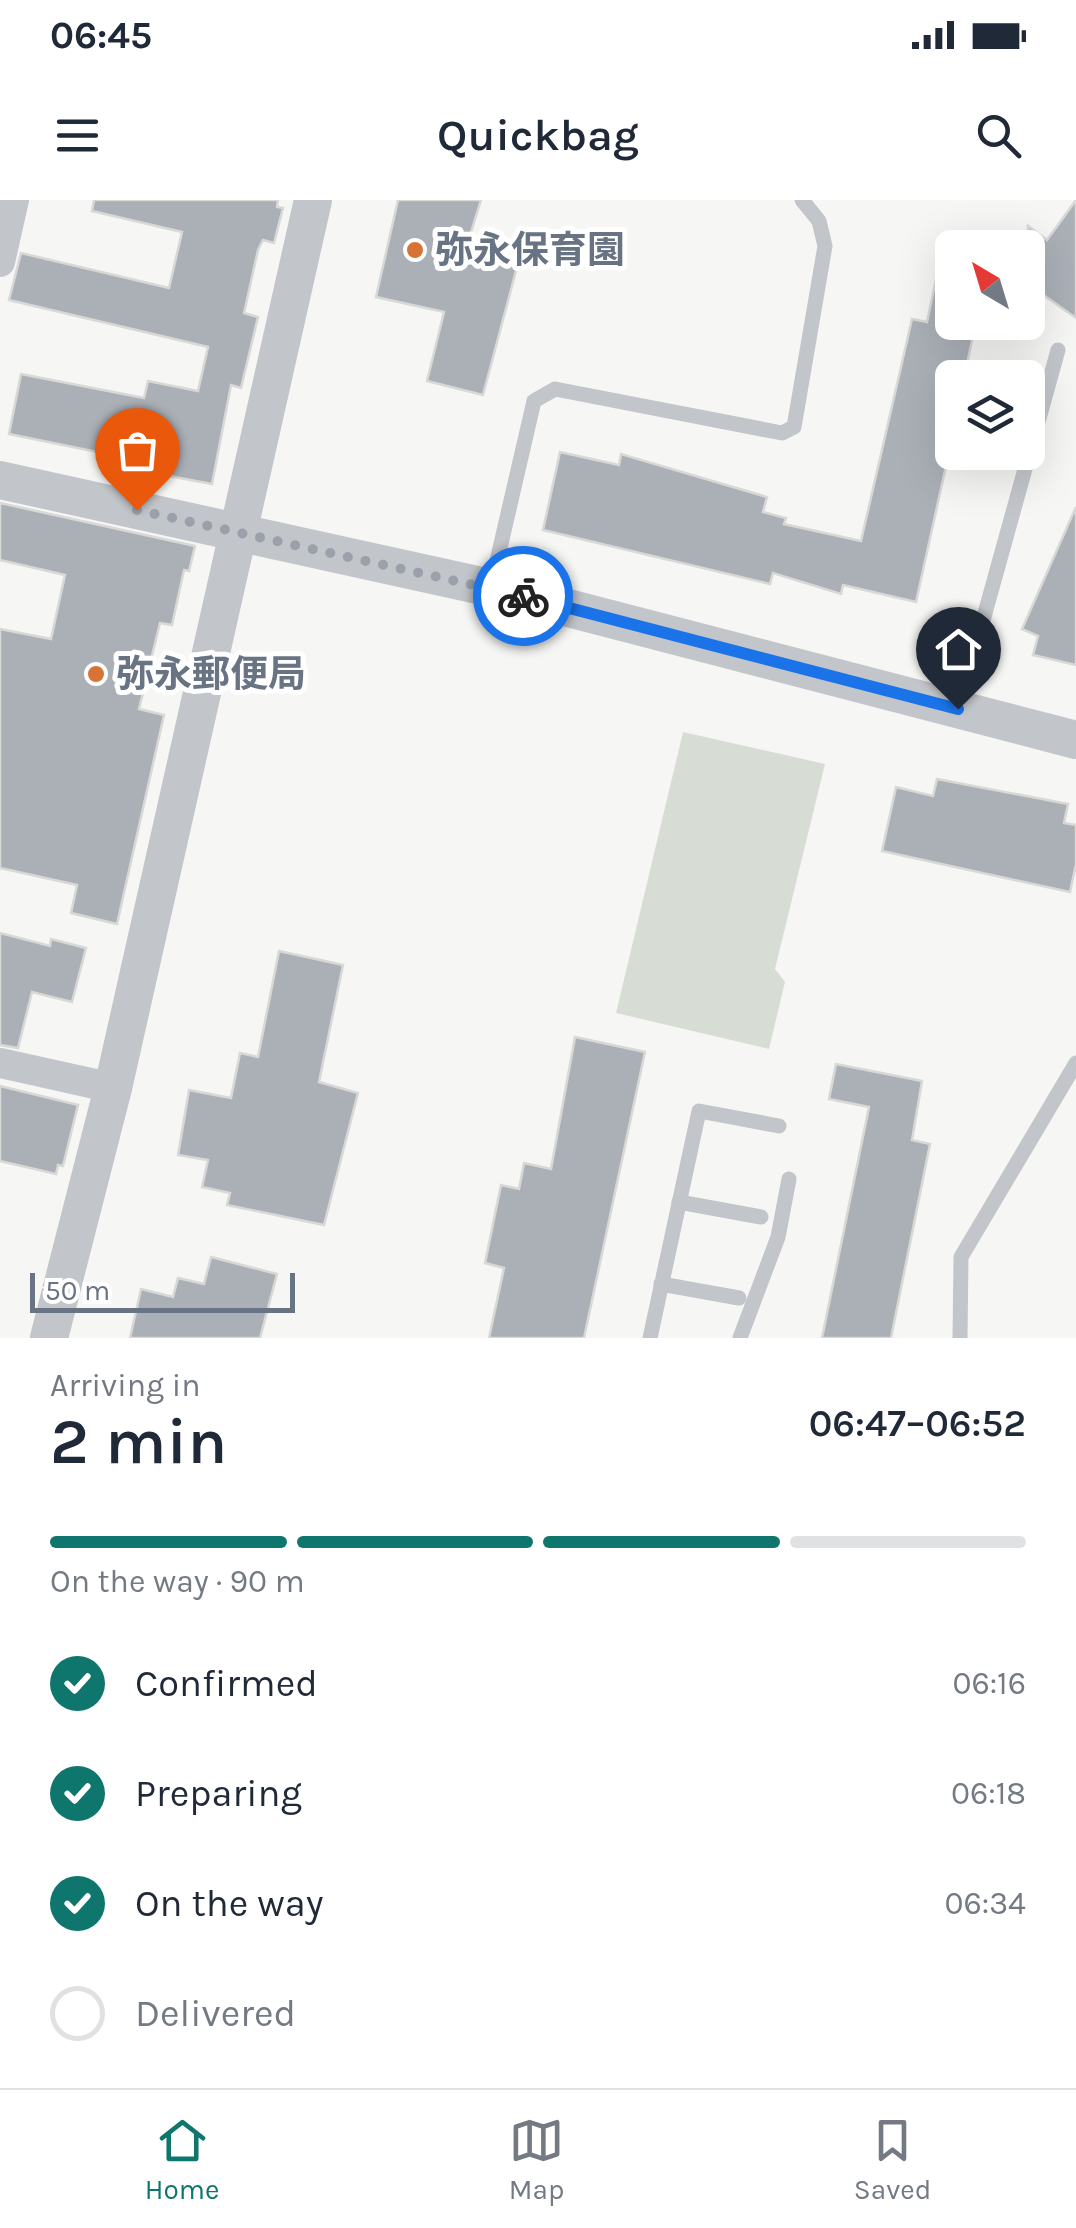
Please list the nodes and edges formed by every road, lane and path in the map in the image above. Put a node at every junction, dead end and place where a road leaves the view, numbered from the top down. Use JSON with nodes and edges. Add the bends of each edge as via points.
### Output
{"nodes":[{"id":1,"x":14,"y":200,"type":"edge"},
{"id":2,"x":313,"y":200,"type":"edge"},
{"id":3,"x":802,"y":200,"type":"edge"},
{"id":4,"x":0,"y":262,"type":"edge"},
{"id":5,"x":1058,"y":350,"type":"dead end"},
{"id":6,"x":0,"y":480,"type":"edge"},
{"id":7,"x":240,"y":533,"type":"junction"},
{"id":8,"x":491,"y":588,"type":"junction"},
{"id":9,"x":958,"y":709,"type":"junction"},
{"id":10,"x":1076,"y":740,"type":"edge"},
{"id":11,"x":0,"y":1063,"type":"edge"},
{"id":12,"x":1076,"y":1064,"type":"edge"},
{"id":13,"x":113,"y":1088,"type":"junction"},
{"id":14,"x":779,"y":1126,"type":"dead end"},
{"id":15,"x":789,"y":1178,"type":"dead end"},
{"id":16,"x":679,"y":1202,"type":"junction"},
{"id":17,"x":761,"y":1217,"type":"dead end"},
{"id":18,"x":661,"y":1284,"type":"junction"},
{"id":19,"x":739,"y":1298,"type":"dead end"},
{"id":20,"x":49,"y":1338,"type":"edge"},
{"id":21,"x":650,"y":1338,"type":"edge"},
{"id":22,"x":740,"y":1338,"type":"edge"},
{"id":23,"x":960,"y":1338,"type":"edge"}],
"edges":[{"from":1,"to":4,"type":"street"},
{"from":2,"to":7,"type":"street"},
{"from":3,"to":8,"type":"lane","via":[[819,222],[825,246],[794,427],[782,433],[556,390],[544,395],[534,401]]},
{"from":5,"to":9,"type":"lane"},
{"from":6,"to":7,"type":"street"},
{"from":7,"to":8,"type":"street"},
{"from":7,"to":13,"type":"street"},
{"from":8,"to":9,"type":"street"},
{"from":9,"to":10,"type":"street"},
{"from":11,"to":13,"type":"street"},
{"from":12,"to":23,"type":"lane","via":[[961,1257]]},
{"from":13,"to":20,"type":"street"},
{"from":14,"to":16,"type":"lane","via":[[699,1111]]},
{"from":15,"to":22,"type":"lane","via":[[778,1237]]},
{"from":16,"to":17,"type":"lane"},
{"from":16,"to":18,"type":"lane"},
{"from":18,"to":19,"type":"lane"},
{"from":18,"to":21,"type":"lane"}]}
